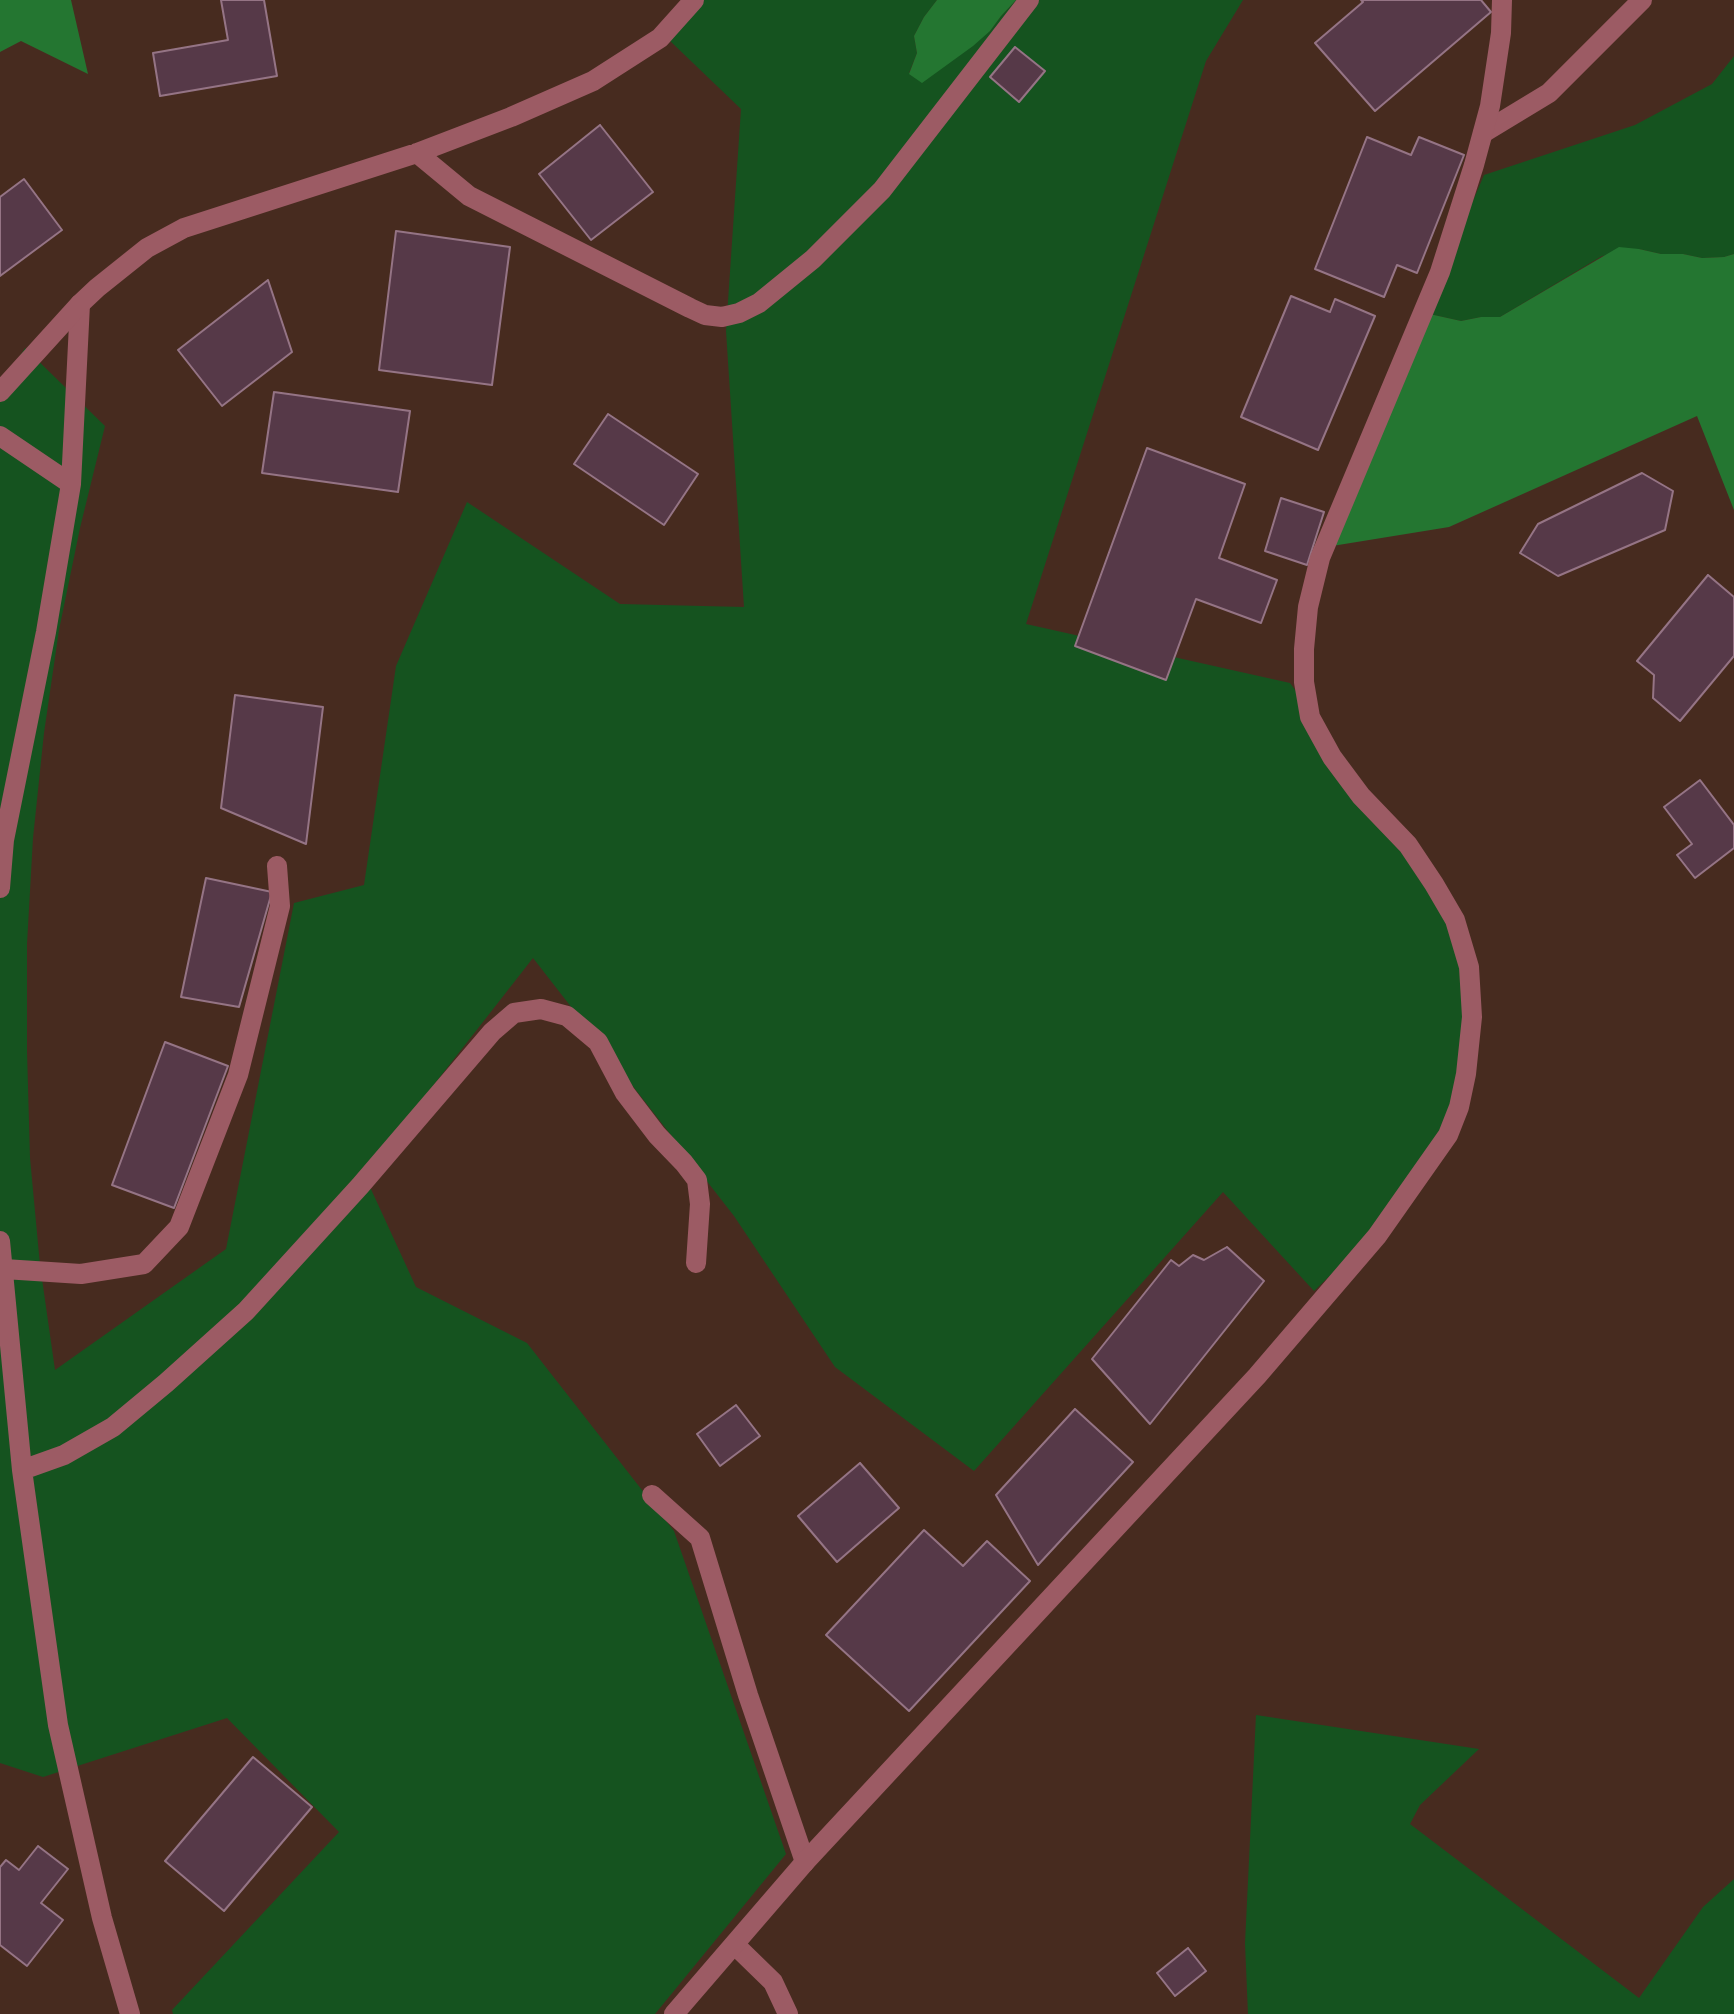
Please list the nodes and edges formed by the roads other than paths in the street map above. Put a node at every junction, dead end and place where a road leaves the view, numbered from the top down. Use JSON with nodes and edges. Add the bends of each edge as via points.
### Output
{"nodes":[{"id":1,"x":694,"y":0,"type":"edge"},
{"id":2,"x":1029,"y":0,"type":"edge"},
{"id":3,"x":1502,"y":0,"type":"edge"},
{"id":4,"x":1642,"y":0,"type":"edge"},
{"id":5,"x":1483,"y":133,"type":"junction"},
{"id":6,"x":417,"y":153,"type":"junction"},
{"id":7,"x":80,"y":304,"type":"junction"},
{"id":8,"x":0,"y":392,"type":"edge"},
{"id":9,"x":0,"y":436,"type":"edge"},
{"id":10,"x":71,"y":484,"type":"junction"},
{"id":11,"x":277,"y":866,"type":"dead end"},
{"id":12,"x":0,"y":888,"type":"edge"},
{"id":13,"x":0,"y":1241,"type":"edge"},
{"id":14,"x":696,"y":1263,"type":"dead end"},
{"id":15,"x":4,"y":1269,"type":"junction"},
{"id":16,"x":22,"y":1470,"type":"junction"},
{"id":17,"x":652,"y":1495,"type":"dead end"},
{"id":18,"x":805,"y":1862,"type":"junction"},
{"id":19,"x":735,"y":1945,"type":"junction"},
{"id":20,"x":130,"y":2014,"type":"edge"},
{"id":21,"x":674,"y":2014,"type":"edge"},
{"id":22,"x":788,"y":2014,"type":"edge"}],
"edges":[{"from":1,"to":6,"type":"street","via":[[660,38],[593,81]]},
{"from":2,"to":6,"type":"street","via":[[882,190],[813,259],[739,313],[722,317],[690,308],[469,196]]},
{"from":3,"to":5,"type":"street"},
{"from":4,"to":5,"type":"street","via":[[1549,93]]},
{"from":5,"to":18,"type":"street","via":[[1440,272],[1320,558],[1304,649],[1310,717],[1332,757],[1408,845],[1455,920],[1469,967],[1472,1017],[1459,1107],[1448,1135],[1392,1216],[1257,1376]]},
{"from":6,"to":7,"type":"street","via":[[184,228],[147,248]]},
{"from":7,"to":8,"type":"street"},
{"from":7,"to":10,"type":"street"},
{"from":9,"to":10,"type":"street"},
{"from":10,"to":12,"type":"street","via":[[4,840]]},
{"from":11,"to":15,"type":"street","via":[[280,906],[238,1075],[179,1227],[144,1264],[81,1274]]},
{"from":13,"to":15,"type":"street"},
{"from":14,"to":16,"type":"street","via":[[697,1180],[625,1093],[598,1042],[567,1016],[541,1009],[514,1013],[246,1311],[113,1427],[64,1455]]},
{"from":15,"to":16,"type":"street"},
{"from":16,"to":20,"type":"street","via":[[58,1725]]},
{"from":17,"to":18,"type":"street","via":[[700,1538]]},
{"from":18,"to":19,"type":"street"},
{"from":19,"to":21,"type":"street"},
{"from":19,"to":22,"type":"street","via":[[773,1982]]}]}
